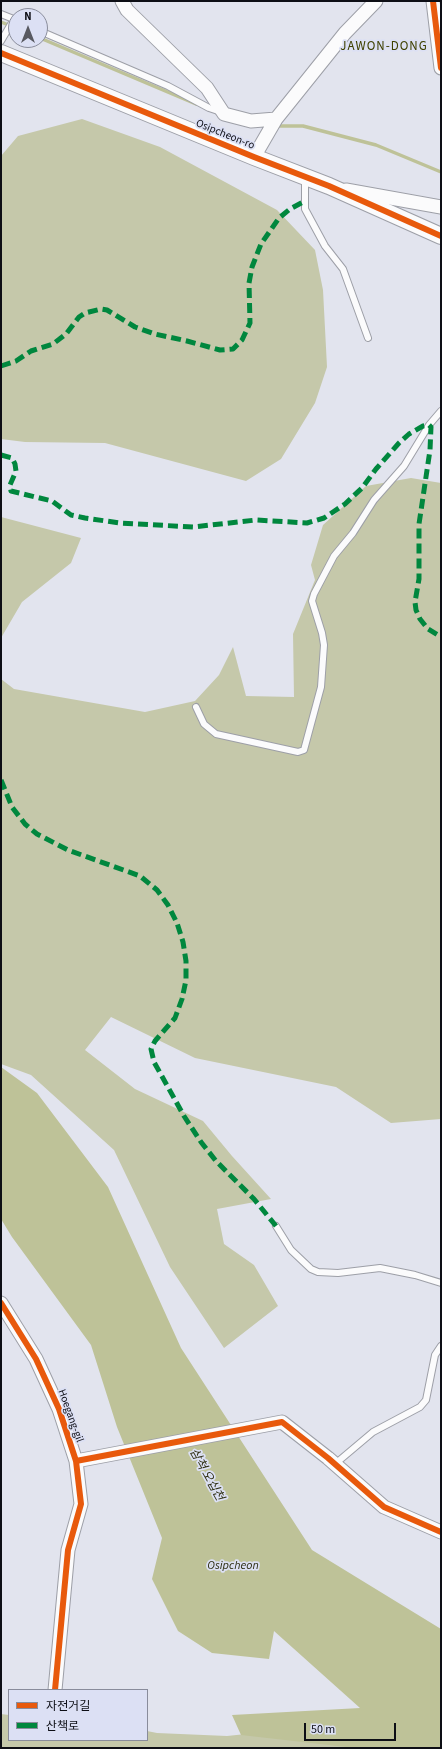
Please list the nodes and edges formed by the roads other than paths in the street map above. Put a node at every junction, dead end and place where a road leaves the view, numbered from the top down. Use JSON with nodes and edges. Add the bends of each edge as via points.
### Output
{"nodes":[{"id":1,"x":122,"y":1,"type":"edge"},
{"id":2,"x":376,"y":1,"type":"edge"},
{"id":3,"x":434,"y":1,"type":"edge"},
{"id":4,"x":441,"y":7,"type":"edge"},
{"id":5,"x":8,"y":30,"type":"edge"},
{"id":6,"x":48,"y":34,"type":"edge"},
{"id":7,"x":1,"y":41,"type":"edge"},
{"id":8,"x":1,"y":53,"type":"edge"},
{"id":9,"x":441,"y":68,"type":"edge"},
{"id":10,"x":224,"y":114,"type":"junction"},
{"id":11,"x":273,"y":125,"type":"junction"},
{"id":12,"x":254,"y":157,"type":"junction"},
{"id":13,"x":305,"y":177,"type":"junction"},
{"id":14,"x":329,"y":186,"type":"junction"},
{"id":15,"x":441,"y":207,"type":"edge"},
{"id":16,"x":441,"y":236,"type":"edge"},
{"id":17,"x":368,"y":338,"type":"dead end"},
{"id":18,"x":441,"y":411,"type":"edge"},
{"id":19,"x":196,"y":707,"type":"dead end"},
{"id":20,"x":276,"y":1226,"type":"dead end"},
{"id":21,"x":441,"y":1283,"type":"edge"},
{"id":22,"x":1,"y":1303,"type":"edge"},
{"id":23,"x":441,"y":1346,"type":"edge"},
{"id":24,"x":76,"y":1461,"type":"junction"},
{"id":25,"x":335,"y":1464,"type":"junction"},
{"id":26,"x":441,"y":1532,"type":"edge"},
{"id":27,"x":55,"y":1689,"type":"edge"}],
"edges":[{"from":1,"to":10,"type":"street","name":"Osipcheon-ro","via":[[127,10],[207,88]]},
{"from":2,"to":11,"type":"street","name":"Osipcheon-ro","via":[[345,33]]},
{"from":3,"to":4,"type":"street"},
{"from":3,"to":9,"type":"street"},
{"from":5,"to":7,"type":"lane"},
{"from":6,"to":10,"type":"lane","via":[[168,86]]},
{"from":8,"to":12,"type":"street","name":"Osipcheon-ro"},
{"from":10,"to":11,"type":"street","name":"Osipcheon-ro"},
{"from":11,"to":12,"type":"street","name":"Osipcheon-ro"},
{"from":12,"to":13,"type":"street","name":"Osipcheon-ro"},
{"from":13,"to":14,"type":"street","name":"Osipcheon-ro"},
{"from":13,"to":17,"type":"lane","via":[[305,209],[325,246],[343,269]]},
{"from":14,"to":15,"type":"street"},
{"from":14,"to":16,"type":"street","name":"Osipcheon-ro"},
{"from":18,"to":19,"type":"lane","via":[[429,425],[404,466],[374,500],[353,533],[334,556],[314,594],[312,601],[324,645],[318,700],[304,750],[298,752],[216,734],[204,724]]},
{"from":20,"to":21,"type":"lane","via":[[291,1250],[311,1269],[318,1272],[338,1273],[380,1268]]},
{"from":22,"to":24,"type":"street","name":"Hoegang-gil","via":[[36,1359],[59,1409]]},
{"from":23,"to":25,"type":"lane","via":[[435,1356],[426,1400],[420,1406],[373,1432]]},
{"from":24,"to":25,"type":"street","via":[[282,1422]]},
{"from":24,"to":27,"type":"street","name":"Hoegang-gil","via":[[81,1504],[68,1550]]},
{"from":25,"to":26,"type":"street","via":[[384,1507]]}]}
